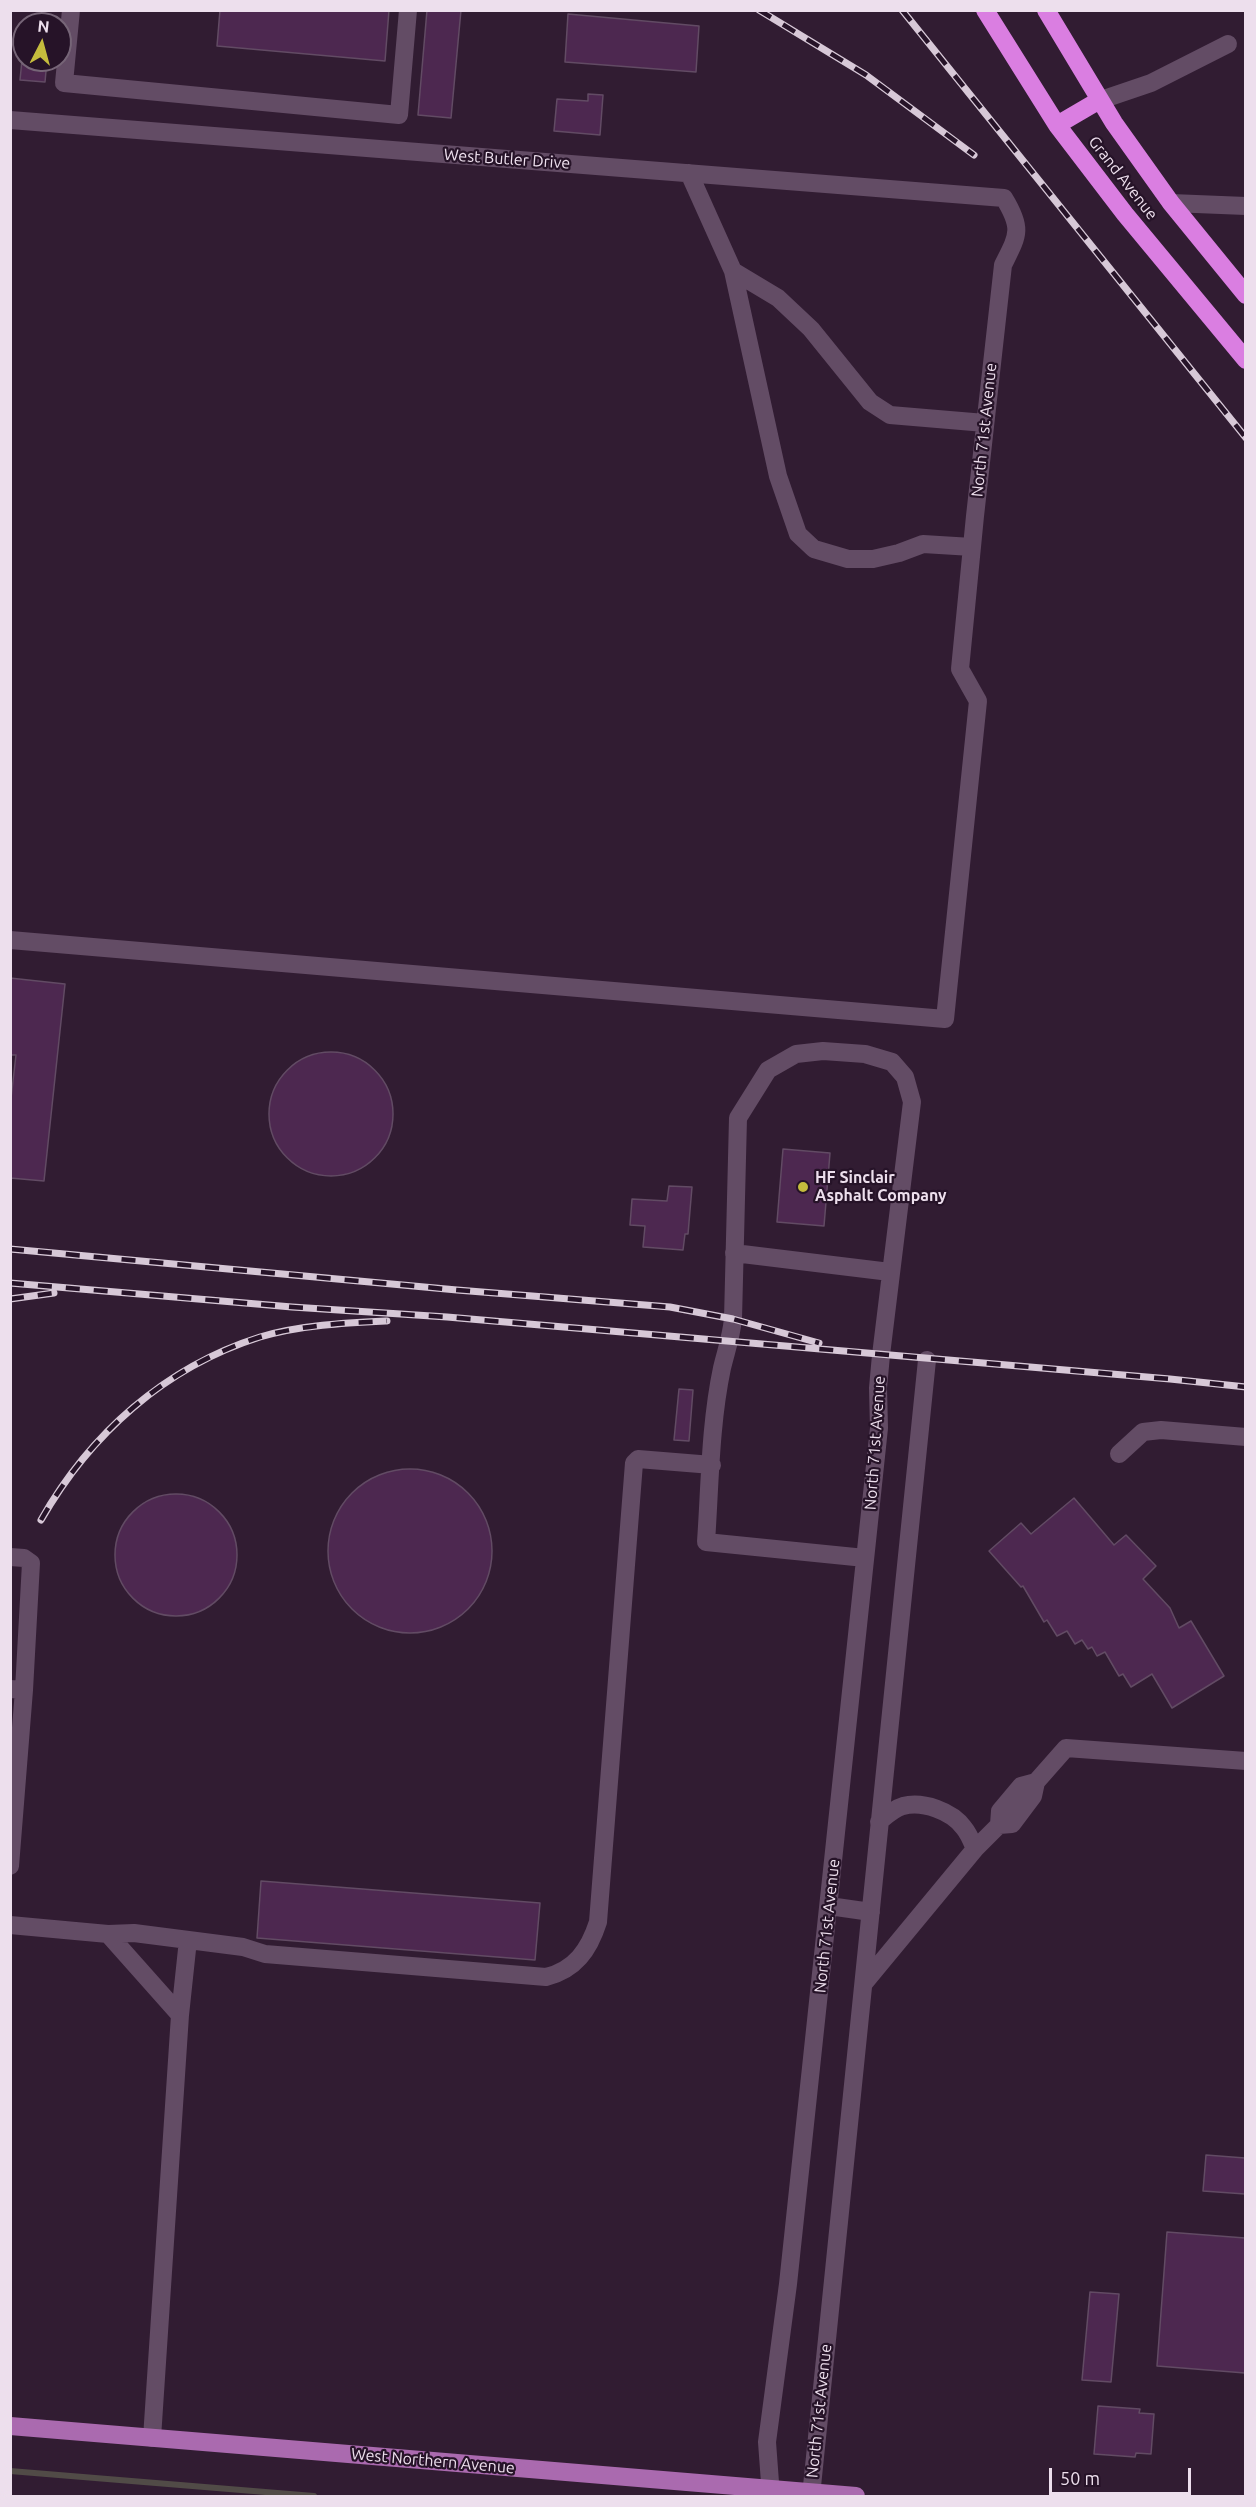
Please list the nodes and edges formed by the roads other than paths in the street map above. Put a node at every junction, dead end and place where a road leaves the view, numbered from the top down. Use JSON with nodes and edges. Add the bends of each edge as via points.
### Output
{"nodes":[{"id":1,"x":71,"y":10,"type":"edge"},
{"id":2,"x":408,"y":10,"type":"edge"},
{"id":3,"x":985,"y":10,"type":"edge"},
{"id":4,"x":1046,"y":10,"type":"edge"},
{"id":5,"x":1228,"y":44,"type":"dead end"},
{"id":6,"x":1098,"y":100,"type":"junction"},
{"id":7,"x":10,"y":120,"type":"edge"},
{"id":8,"x":1057,"y":125,"type":"junction"},
{"id":9,"x":689,"y":173,"type":"junction"},
{"id":10,"x":1004,"y":198,"type":"joint"},
{"id":11,"x":1171,"y":203,"type":"junction"},
{"id":12,"x":1245,"y":206,"type":"edge"},
{"id":13,"x":733,"y":271,"type":"junction"},
{"id":14,"x":1245,"y":295,"type":"edge"},
{"id":15,"x":1245,"y":360,"type":"edge"},
{"id":16,"x":985,"y":423,"type":"junction"},
{"id":17,"x":972,"y":547,"type":"junction"},
{"id":18,"x":10,"y":940,"type":"edge"},
{"id":19,"x":734,"y":1253,"type":"junction"},
{"id":20,"x":891,"y":1272,"type":"junction"},
{"id":21,"x":927,"y":1360,"type":"dead end"},
{"id":22,"x":1245,"y":1437,"type":"edge"},
{"id":23,"x":1119,"y":1454,"type":"dead end"},
{"id":24,"x":712,"y":1465,"type":"junction"},
{"id":25,"x":10,"y":1557,"type":"edge"},
{"id":26,"x":865,"y":1558,"type":"junction"},
{"id":27,"x":17,"y":1690,"type":"edge"},
{"id":28,"x":1245,"y":1761,"type":"edge"},
{"id":29,"x":13,"y":1814,"type":"edge"},
{"id":30,"x":879,"y":1822,"type":"junction"},
{"id":31,"x":975,"y":1849,"type":"junction"},
{"id":32,"x":10,"y":1866,"type":"edge"},
{"id":33,"x":829,"y":1906,"type":"junction"},
{"id":34,"x":871,"y":1912,"type":"junction"},
{"id":35,"x":10,"y":1925,"type":"edge"},
{"id":36,"x":108,"y":1934,"type":"junction"},
{"id":37,"x":188,"y":1940,"type":"junction"},
{"id":38,"x":865,"y":1982,"type":"junction"},
{"id":39,"x":180,"y":2015,"type":"junction"},
{"id":40,"x":10,"y":2426,"type":"edge"},
{"id":41,"x":152,"y":2438,"type":"junction"},
{"id":42,"x":771,"y":2493,"type":"edge"},
{"id":43,"x":811,"y":2495,"type":"edge"},
{"id":44,"x":856,"y":2496,"type":"edge"}],
"edges":[{"from":1,"to":2,"type":"street","via":[[64,83],[399,114]]},
{"from":3,"to":8,"type":"highway","name":"Grand Avenue"},
{"from":4,"to":6,"type":"highway","name":"Grand Avenue"},
{"from":5,"to":6,"type":"street","via":[[1151,83]]},
{"from":6,"to":8,"type":"highway"},
{"from":6,"to":11,"type":"highway","name":"Grand Avenue"},
{"from":7,"to":9,"type":"street","name":"West Butler Drive"},
{"from":8,"to":15,"type":"highway","name":"Grand Avenue"},
{"from":9,"to":10,"type":"street","name":"West Butler Drive"},
{"from":9,"to":13,"type":"street"},
{"from":10,"to":16,"type":"street","name":"North 71st Avenue","via":[[1014,214],[1018,236],[1003,265]]},
{"from":11,"to":12,"type":"street"},
{"from":11,"to":14,"type":"highway","name":"Grand Avenue"},
{"from":13,"to":16,"type":"street","via":[[778,298],[811,329],[870,402],[890,415]]},
{"from":13,"to":17,"type":"street","via":[[778,476],[798,534],[814,549],[848,559],[873,559],[923,544]]},
{"from":16,"to":17,"type":"street","name":"North 71st Avenue"},
{"from":17,"to":18,"type":"street","name":"North 71st Avenue","via":[[960,669],[978,701],[945,1019]]},
{"from":19,"to":20,"type":"street"},
{"from":19,"to":20,"type":"street","name":"North 71st Avenue","via":[[738,1118],[745,1103],[768,1070],[796,1054],[865,1054],[892,1062],[905,1077],[912,1102]]},
{"from":19,"to":24,"type":"street","name":"North 71st Avenue","via":[[730,1343],[722,1368]]},
{"from":20,"to":26,"type":"street","name":"North 71st Avenue"},
{"from":21,"to":30,"type":"street","name":"North 71st Avenue"},
{"from":22,"to":23,"type":"street","via":[[1143,1432]]},
{"from":24,"to":26,"type":"street","name":"North 71st Avenue","via":[[706,1542]]},
{"from":24,"to":37,"type":"street","via":[[638,1459],[634,1463],[598,1922],[580,1958],[567,1969],[546,1977],[265,1954]]},
{"from":25,"to":27,"type":"street","via":[[31,1563]]},
{"from":26,"to":33,"type":"street","name":"North 71st Avenue"},
{"from":27,"to":29,"type":"street"},
{"from":28,"to":31,"type":"street","via":[[1066,1748],[1036,1782],[1033,1796],[1012,1824],[999,1825]]},
{"from":29,"to":32,"type":"street"},
{"from":30,"to":31,"type":"street","via":[[904,1806],[925,1806],[941,1811],[963,1827]]},
{"from":30,"to":34,"type":"street","name":"North 71st Avenue"},
{"from":31,"to":38,"type":"street"},
{"from":33,"to":34,"type":"street"},
{"from":33,"to":42,"type":"street","name":"North 71st Avenue","via":[[788,2284],[766,2442]]},
{"from":34,"to":38,"type":"street","name":"North 71st Avenue"},
{"from":35,"to":36,"type":"street"},
{"from":36,"to":37,"type":"street"},
{"from":36,"to":39,"type":"street"},
{"from":37,"to":39,"type":"street"},
{"from":38,"to":43,"type":"street","name":"North 71st Avenue"},
{"from":39,"to":41,"type":"street"},
{"from":40,"to":41,"type":"main road","name":"West Northern Avenue"},
{"from":41,"to":42,"type":"main road","name":"West Northern Avenue"},
{"from":42,"to":43,"type":"main road","name":"West Northern Avenue"},
{"from":43,"to":44,"type":"main road","name":"West Northern Avenue"}]}
